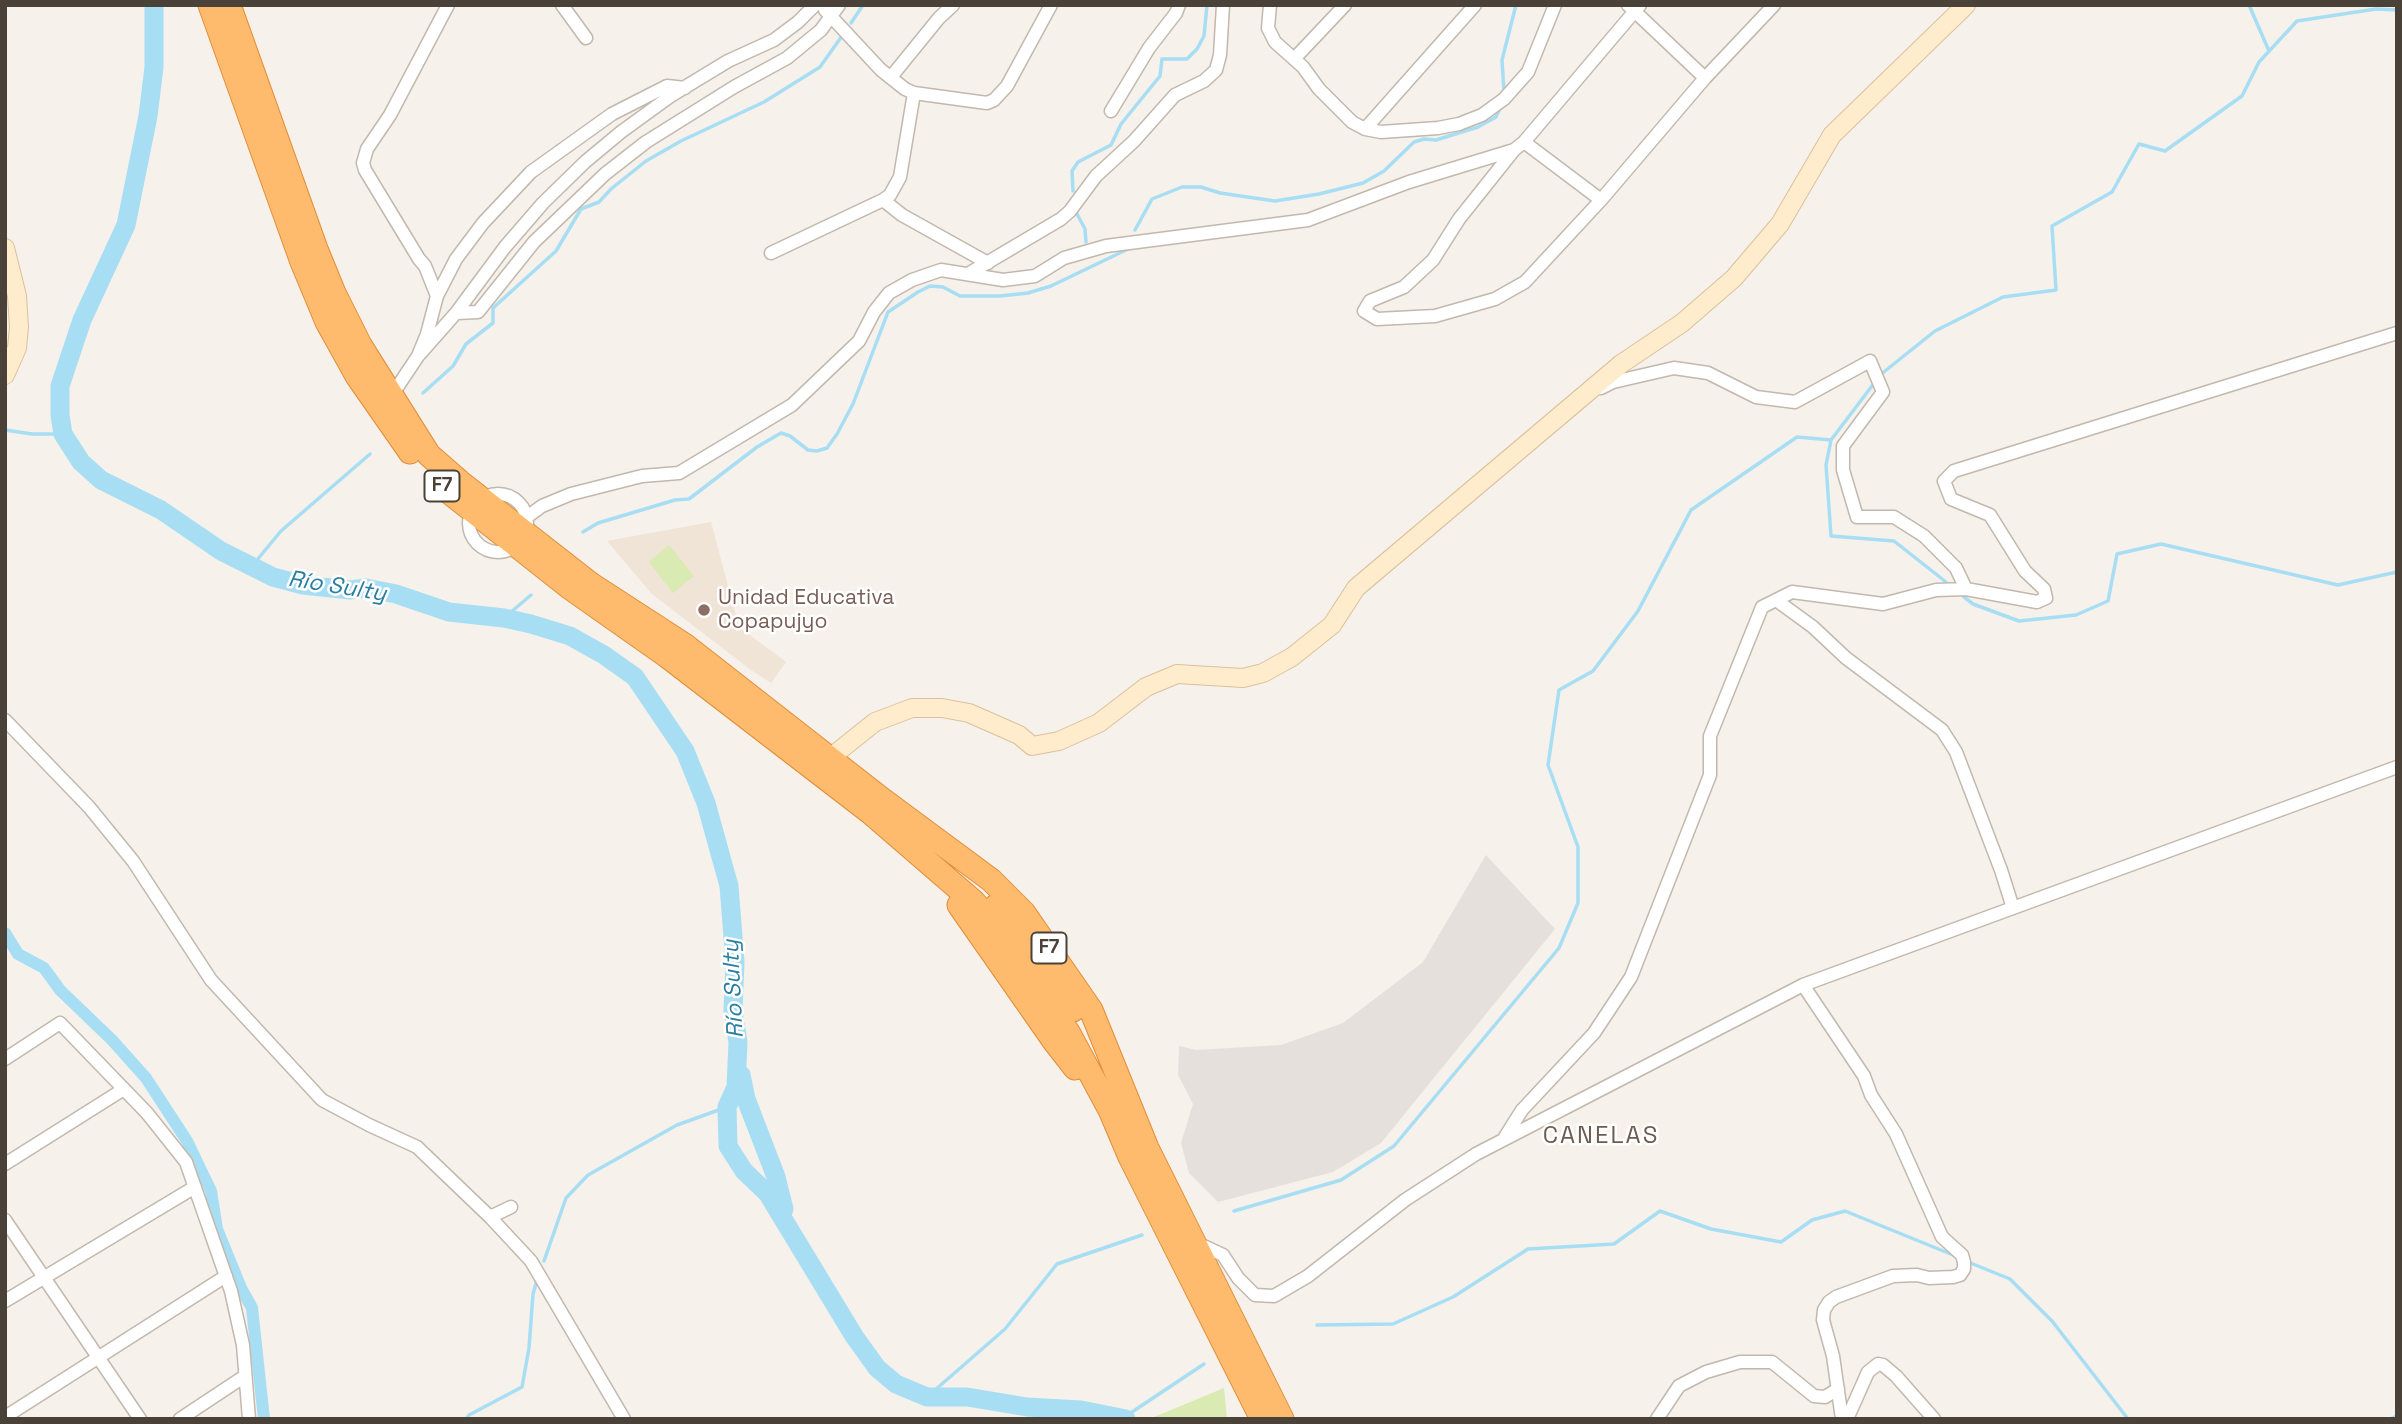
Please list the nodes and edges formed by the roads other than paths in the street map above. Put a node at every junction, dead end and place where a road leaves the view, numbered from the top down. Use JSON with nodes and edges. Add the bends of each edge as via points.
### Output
{"nodes":[{"id":1,"x":210,"y":5,"type":"edge"},
{"id":2,"x":229,"y":5,"type":"edge"},
{"id":3,"x":448,"y":5,"type":"edge"},
{"id":4,"x":562,"y":5,"type":"edge"},
{"id":5,"x":816,"y":5,"type":"edge"},
{"id":6,"x":953,"y":5,"type":"edge"},
{"id":7,"x":1051,"y":5,"type":"edge"},
{"id":8,"x":1179,"y":5,"type":"edge"},
{"id":9,"x":1223,"y":5,"type":"edge"},
{"id":10,"x":1270,"y":5,"type":"edge"},
{"id":11,"x":1345,"y":5,"type":"edge"},
{"id":12,"x":1475,"y":5,"type":"edge"},
{"id":13,"x":1555,"y":5,"type":"edge"},
{"id":14,"x":1774,"y":5,"type":"edge"},
{"id":15,"x":1966,"y":5,"type":"edge"},
{"id":16,"x":1634,"y":7,"type":"edge"},
{"id":17,"x":835,"y":10,"type":"edge"},
{"id":18,"x":586,"y":38,"type":"dead end"},
{"id":19,"x":1294,"y":59,"type":"junction"},
{"id":20,"x":891,"y":77,"type":"junction"},
{"id":21,"x":1705,"y":79,"type":"junction"},
{"id":22,"x":685,"y":88,"type":"junction"},
{"id":23,"x":914,"y":93,"type":"junction"},
{"id":24,"x":1111,"y":111,"type":"dead end"},
{"id":25,"x":1366,"y":130,"type":"junction"},
{"id":26,"x":1519,"y":146,"type":"junction"},
{"id":27,"x":883,"y":200,"type":"junction"},
{"id":28,"x":1601,"y":200,"type":"junction"},
{"id":29,"x":5,"y":248,"type":"edge"},
{"id":30,"x":771,"y":253,"type":"dead end"},
{"id":31,"x":988,"y":263,"type":"junction"},
{"id":32,"x":968,"y":274,"type":"junction"},
{"id":33,"x":437,"y":296,"type":"junction"},
{"id":34,"x":456,"y":313,"type":"junction"},
{"id":35,"x":2397,"y":333,"type":"edge"},
{"id":36,"x":418,"y":356,"type":"junction"},
{"id":37,"x":5,"y":375,"type":"edge"},
{"id":38,"x":392,"y":395,"type":"junction"},
{"id":39,"x":1582,"y":397,"type":"junction"},
{"id":40,"x":454,"y":486,"type":"junction"},
{"id":41,"x":480,"y":508,"type":"junction"},
{"id":42,"x":517,"y":537,"type":"junction"},
{"id":43,"x":546,"y":559,"type":"junction"},
{"id":44,"x":1966,"y":589,"type":"junction"},
{"id":45,"x":1776,"y":600,"type":"junction"},
{"id":46,"x":5,"y":720,"type":"edge"},
{"id":47,"x":830,"y":758,"type":"junction"},
{"id":48,"x":2397,"y":767,"type":"edge"},
{"id":49,"x":2013,"y":908,"type":"junction"},
{"id":50,"x":1803,"y":985,"type":"junction"},
{"id":51,"x":5,"y":1059,"type":"edge"},
{"id":52,"x":124,"y":1089,"type":"junction"},
{"id":53,"x":1504,"y":1138,"type":"junction"},
{"id":54,"x":5,"y":1164,"type":"edge"},
{"id":55,"x":195,"y":1187,"type":"junction"},
{"id":56,"x":511,"y":1207,"type":"dead end"},
{"id":57,"x":490,"y":1217,"type":"junction"},
{"id":58,"x":5,"y":1220,"type":"edge"},
{"id":59,"x":1195,"y":1242,"type":"junction"},
{"id":60,"x":226,"y":1276,"type":"junction"},
{"id":61,"x":43,"y":1278,"type":"junction"},
{"id":62,"x":5,"y":1301,"type":"edge"},
{"id":63,"x":97,"y":1357,"type":"junction"},
{"id":64,"x":245,"y":1376,"type":"junction"},
{"id":65,"x":1838,"y":1389,"type":"junction"},
{"id":66,"x":5,"y":1417,"type":"edge"},
{"id":67,"x":140,"y":1419,"type":"edge"},
{"id":68,"x":180,"y":1419,"type":"edge"},
{"id":69,"x":249,"y":1419,"type":"edge"},
{"id":70,"x":624,"y":1419,"type":"edge"},
{"id":71,"x":1262,"y":1419,"type":"edge"},
{"id":72,"x":1282,"y":1419,"type":"edge"},
{"id":73,"x":1657,"y":1419,"type":"edge"},
{"id":74,"x":1844,"y":1419,"type":"edge"},
{"id":75,"x":1934,"y":1419,"type":"edge"}],
"edges":[{"from":1,"to":40,"type":"highway","number":"F7","via":[[327,323],[357,376],[421,468]]},
{"from":2,"to":38,"type":"highway","number":"F7","via":[[316,249],[360,345]]},
{"from":3,"to":33,"type":"street","via":[[363,163],[425,266]]},
{"from":4,"to":18,"type":"street"},
{"from":5,"to":17,"type":"street"},
{"from":5,"to":22,"type":"street","via":[[774,40]]},
{"from":6,"to":20,"type":"street"},
{"from":7,"to":23,"type":"street","via":[[1007,86],[994,100],[976,102]]},
{"from":8,"to":24,"type":"street"},
{"from":9,"to":31,"type":"street","via":[[1216,70],[1205,81],[1175,95],[1061,219]]},
{"from":10,"to":19,"type":"street","via":[[1269,33]]},
{"from":11,"to":19,"type":"street"},
{"from":12,"to":25,"type":"street"},
{"from":13,"to":25,"type":"street","via":[[1528,72],[1482,115],[1438,128]]},
{"from":14,"to":21,"type":"street"},
{"from":15,"to":39,"type":"street","via":[[1832,135],[1780,224],[1734,278]]},
{"from":16,"to":21,"type":"street"},
{"from":16,"to":26,"type":"street"},
{"from":17,"to":20,"type":"street"},
{"from":17,"to":34,"type":"street","via":[[821,30],[787,58],[646,142],[605,174],[534,242],[478,312]]},
{"from":19,"to":25,"type":"street","via":[[1352,122]]},
{"from":20,"to":23,"type":"street"},
{"from":21,"to":28,"type":"street"},
{"from":22,"to":33,"type":"street","via":[[667,86],[632,103],[531,172],[464,246]]},
{"from":22,"to":34,"type":"street","via":[[621,132],[543,203]]},
{"from":23,"to":27,"type":"street","via":[[900,177]]},
{"from":26,"to":28,"type":"street"},
{"from":26,"to":28,"type":"street","via":[[1433,260],[1404,287],[1370,301],[1364,311],[1377,319],[1435,316],[1495,299],[1525,282]]},
{"from":26,"to":32,"type":"street","via":[[1308,220],[1106,246],[1064,258],[1035,276],[1003,280]]},
{"from":27,"to":30,"type":"street"},
{"from":27,"to":31,"type":"street"},
{"from":29,"to":37,"type":"street","via":[[19,327],[17,348]]},
{"from":31,"to":32,"type":"street"},
{"from":32,"to":42,"type":"street","via":[[941,270],[889,293],[859,341],[792,405],[679,473],[642,476],[571,494],[542,506]]},
{"from":33,"to":36,"type":"street"},
{"from":34,"to":36,"type":"street"},
{"from":35,"to":44,"type":"street","via":[[1954,471],[1944,481],[1951,499],[1990,514],[2046,598],[2037,602]]},
{"from":36,"to":38,"type":"street"},
{"from":38,"to":40,"type":"highway","number":"F7"},
{"from":39,"to":44,"type":"street","via":[[1613,382],[1674,368],[1708,373],[1756,397],[1795,402],[1870,361],[1883,392],[1843,446],[1843,470],[1857,517],[1894,517],[1924,536],[1956,568]]},
{"from":39,"to":47,"type":"street","via":[[1356,588],[1332,625],[1262,673],[1242,678],[1177,674],[1146,687],[1099,723],[1059,741],[1032,746],[1019,735],[969,713],[912,708],[875,722]]},
{"from":40,"to":41,"type":"highway","number":"F7"},
{"from":40,"to":41,"type":"highway"},
{"from":41,"to":42,"type":"highway","number":"F7"},
{"from":41,"to":42,"type":"street","via":[[480,546]]},
{"from":42,"to":43,"type":"highway","number":"F7"},
{"from":42,"to":43,"type":"highway"},
{"from":43,"to":47,"type":"highway","number":"F7","via":[[686,646]]},
{"from":43,"to":71,"type":"highway","number":"F7","via":[[569,587],[871,813],[974,902],[996,928],[1068,1032]]},
{"from":44,"to":45,"type":"street","via":[[1936,590],[1883,604],[1792,592]]},
{"from":45,"to":49,"type":"street","via":[[1942,730],[1956,752]]},
{"from":45,"to":53,"type":"street","via":[[1762,607],[1710,736],[1710,775],[1631,977],[1594,1033],[1522,1110]]},
{"from":46,"to":57,"type":"street","via":[[89,807],[133,861],[211,980],[322,1100],[417,1147]]},
{"from":47,"to":59,"type":"highway","number":"F7","via":[[991,880],[1024,913],[1091,1010],[1147,1149]]},
{"from":48,"to":49,"type":"street"},
{"from":49,"to":50,"type":"street"},
{"from":50,"to":53,"type":"street"},
{"from":50,"to":65,"type":"street","via":[[1864,1076],[1896,1134],[1942,1237],[1965,1262],[1960,1275],[1893,1276],[1829,1302],[1823,1320]]},
{"from":51,"to":52,"type":"street","via":[[60,1023]]},
{"from":52,"to":54,"type":"street"},
{"from":52,"to":55,"type":"street","via":[[186,1162]]},
{"from":53,"to":59,"type":"street","via":[[1405,1200],[1308,1276],[1274,1296],[1255,1295],[1223,1255]]},
{"from":55,"to":60,"type":"street"},
{"from":55,"to":61,"type":"street"},
{"from":56,"to":57,"type":"street"},
{"from":57,"to":70,"type":"street","via":[[531,1261]]},
{"from":58,"to":61,"type":"street"},
{"from":59,"to":72,"type":"highway","number":"F7"},
{"from":60,"to":63,"type":"street"},
{"from":60,"to":64,"type":"street","via":[[243,1345]]},
{"from":61,"to":62,"type":"street"},
{"from":61,"to":63,"type":"street"},
{"from":63,"to":66,"type":"street"},
{"from":63,"to":67,"type":"street"},
{"from":64,"to":68,"type":"street"},
{"from":64,"to":69,"type":"street"},
{"from":65,"to":73,"type":"street","via":[[1825,1397],[1814,1396],[1772,1362],[1740,1362],[1679,1386]]},
{"from":65,"to":74,"type":"street"},
{"from":74,"to":75,"type":"street","via":[[1868,1372],[1878,1364],[1896,1376]]}]}
